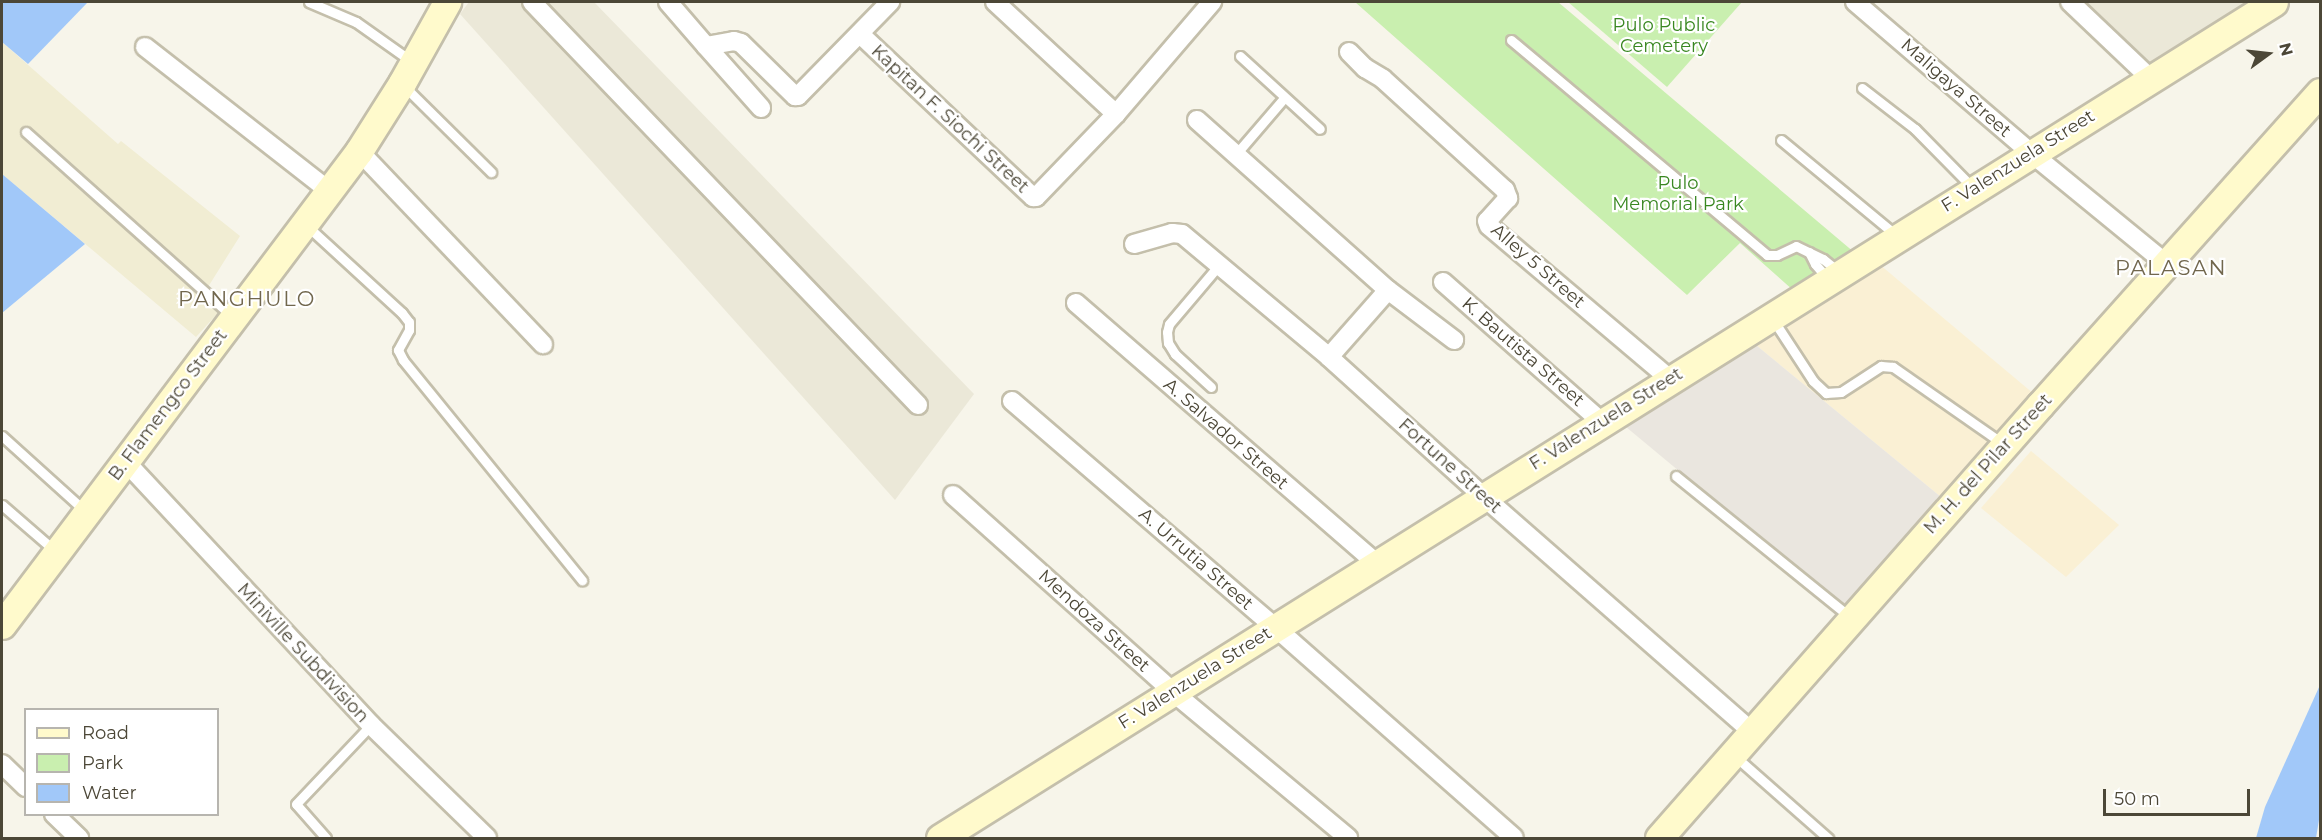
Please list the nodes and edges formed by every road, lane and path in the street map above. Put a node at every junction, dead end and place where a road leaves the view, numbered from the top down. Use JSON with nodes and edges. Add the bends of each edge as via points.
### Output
{"nodes":[{"id":1,"x":309,"y":2,"type":"edge"},
{"id":2,"x":447,"y":2,"type":"edge"},
{"id":3,"x":532,"y":2,"type":"edge"},
{"id":4,"x":668,"y":2,"type":"edge"},
{"id":5,"x":890,"y":2,"type":"edge"},
{"id":6,"x":995,"y":2,"type":"edge"},
{"id":7,"x":1212,"y":2,"type":"edge"},
{"id":8,"x":1855,"y":2,"type":"edge"},
{"id":9,"x":2070,"y":2,"type":"edge"},
{"id":10,"x":2261,"y":4,"type":"edge"},
{"id":11,"x":860,"y":34,"type":"junction"},
{"id":12,"x":1511,"y":40,"type":"dead end"},
{"id":13,"x":706,"y":46,"type":"junction"},
{"id":14,"x":145,"y":47,"type":"dead end"},
{"id":15,"x":1349,"y":52,"type":"dead end"},
{"id":16,"x":1240,"y":56,"type":"dead end"},
{"id":17,"x":407,"y":73,"type":"junction"},
{"id":18,"x":2150,"y":78,"type":"junction"},
{"id":19,"x":1862,"y":88,"type":"dead end"},
{"id":20,"x":2320,"y":92,"type":"edge"},
{"id":21,"x":1284,"y":98,"type":"junction"},
{"id":22,"x":761,"y":108,"type":"dead end"},
{"id":23,"x":1116,"y":114,"type":"junction"},
{"id":24,"x":1197,"y":120,"type":"dead end"},
{"id":25,"x":1320,"y":129,"type":"dead end"},
{"id":26,"x":26,"y":132,"type":"dead end"},
{"id":27,"x":1781,"y":140,"type":"dead end"},
{"id":28,"x":359,"y":151,"type":"junction"},
{"id":29,"x":2031,"y":153,"type":"junction"},
{"id":30,"x":1236,"y":154,"type":"junction"},
{"id":31,"x":491,"y":172,"type":"dead end"},
{"id":32,"x":1974,"y":189,"type":"junction"},
{"id":33,"x":329,"y":191,"type":"junction"},
{"id":34,"x":304,"y":224,"type":"junction"},
{"id":35,"x":1898,"y":236,"type":"junction"},
{"id":36,"x":1134,"y":244,"type":"dead end"},
{"id":37,"x":1219,"y":265,"type":"junction"},
{"id":38,"x":2168,"y":265,"type":"junction"},
{"id":39,"x":1834,"y":276,"type":"junction"},
{"id":40,"x":1443,"y":282,"type":"dead end"},
{"id":41,"x":1388,"y":290,"type":"junction"},
{"id":42,"x":1076,"y":303,"type":"dead end"},
{"id":43,"x":1771,"y":316,"type":"junction"},
{"id":44,"x":234,"y":317,"type":"junction"},
{"id":45,"x":1454,"y":340,"type":"dead end"},
{"id":46,"x":543,"y":344,"type":"dead end"},
{"id":47,"x":1329,"y":357,"type":"junction"},
{"id":48,"x":1670,"y":379,"type":"junction"},
{"id":49,"x":1210,"y":387,"type":"dead end"},
{"id":50,"x":1012,"y":401,"type":"dead end"},
{"id":51,"x":918,"y":405,"type":"dead end"},
{"id":52,"x":1602,"y":422,"type":"junction"},
{"id":53,"x":2,"y":436,"type":"edge"},
{"id":54,"x":2005,"y":445,"type":"junction"},
{"id":55,"x":124,"y":461,"type":"junction"},
{"id":56,"x":1677,"y":476,"type":"dead end"},
{"id":57,"x":953,"y":495,"type":"dead end"},
{"id":58,"x":1484,"y":497,"type":"junction"},
{"id":59,"x":2,"y":505,"type":"edge"},
{"id":60,"x":88,"y":514,"type":"junction"},
{"id":61,"x":56,"y":551,"type":"junction"},
{"id":62,"x":1377,"y":564,"type":"junction"},
{"id":63,"x":582,"y":580,"type":"dead end"},
{"id":64,"x":4,"y":617,"type":"edge"},
{"id":65,"x":1852,"y":618,"type":"junction"},
{"id":66,"x":1276,"y":627,"type":"junction"},
{"id":67,"x":1173,"y":692,"type":"junction"},
{"id":68,"x":371,"y":725,"type":"junction"},
{"id":69,"x":1754,"y":732,"type":"junction"},
{"id":70,"x":1734,"y":755,"type":"junction"},
{"id":71,"x":2,"y":764,"type":"edge"},
{"id":72,"x":24,"y":785,"type":"edge"},
{"id":73,"x":56,"y":816,"type":"edge"},
{"id":74,"x":1663,"y":837,"type":"edge"},
{"id":75,"x":79,"y":838,"type":"edge"},
{"id":76,"x":326,"y":838,"type":"edge"},
{"id":77,"x":487,"y":838,"type":"edge"},
{"id":78,"x":940,"y":838,"type":"edge"},
{"id":79,"x":1348,"y":838,"type":"edge"},
{"id":80,"x":1514,"y":838,"type":"edge"},
{"id":81,"x":1828,"y":838,"type":"edge"}],
"edges":[{"from":1,"to":17,"type":"lane","via":[[356,22]]},
{"from":2,"to":17,"type":"main road","name":"B. Flamengco Street"},
{"from":3,"to":51,"type":"street"},
{"from":4,"to":13,"type":"street"},
{"from":5,"to":11,"type":"street"},
{"from":6,"to":23,"type":"street"},
{"from":7,"to":23,"type":"street","name":"Kapitan F. Siochi Street"},
{"from":8,"to":29,"type":"street","name":"Maligaya Street"},
{"from":9,"to":18,"type":"street"},
{"from":10,"to":18,"type":"main road","name":"F. Valenzuela Street"},
{"from":11,"to":13,"type":"street","via":[[798,96],[741,44]]},
{"from":11,"to":23,"type":"street","name":"Kapitan F. Siochi Street","via":[[1033,197]]},
{"from":12,"to":39,"type":"lane","via":[[1767,255],[1796,246],[1823,259]]},
{"from":13,"to":22,"type":"street"},
{"from":14,"to":33,"type":"street"},
{"from":15,"to":48,"type":"street","name":"Alley 5 Street","via":[[1505,190],[1508,198],[1487,221],[1489,226]]},
{"from":16,"to":21,"type":"lane"},
{"from":17,"to":28,"type":"main road","name":"B. Flamengco Street"},
{"from":17,"to":31,"type":"lane"},
{"from":18,"to":29,"type":"main road","name":"F. Valenzuela Street"},
{"from":19,"to":32,"type":"lane","via":[[1915,129]]},
{"from":20,"to":38,"type":"main road","name":"M. H. del Pilar Street"},
{"from":21,"to":25,"type":"lane"},
{"from":21,"to":30,"type":"lane"},
{"from":24,"to":30,"type":"street"},
{"from":26,"to":44,"type":"lane"},
{"from":27,"to":35,"type":"lane"},
{"from":28,"to":33,"type":"main road","name":"B. Flamengco Street"},
{"from":28,"to":46,"type":"street"},
{"from":29,"to":32,"type":"main road","name":"F. Valenzuela Street"},
{"from":29,"to":38,"type":"street","name":"Maligaya Street"},
{"from":30,"to":41,"type":"street"},
{"from":32,"to":35,"type":"main road","name":"F. Valenzuela Street"},
{"from":33,"to":34,"type":"main road","name":"B. Flamengco Street"},
{"from":34,"to":44,"type":"main road","name":"B. Flamengco Street"},
{"from":34,"to":63,"type":"lane","via":[[402,313],[409,322],[398,350],[402,360]]},
{"from":35,"to":39,"type":"main road","name":"F. Valenzuela Street"},
{"from":36,"to":37,"type":"street","name":"Fortune Street","via":[[1177,233]]},
{"from":37,"to":47,"type":"street","name":"Fortune Street"},
{"from":37,"to":49,"type":"lane","via":[[1169,324],[1167,332],[1175,354]]},
{"from":38,"to":54,"type":"main road","name":"M. H. del Pilar Street"},
{"from":39,"to":43,"type":"main road","name":"F. Valenzuela Street"},
{"from":40,"to":52,"type":"street","name":"K. Bautista Street"},
{"from":41,"to":45,"type":"street"},
{"from":41,"to":47,"type":"street"},
{"from":42,"to":62,"type":"street","name":"A. Salvador Street"},
{"from":43,"to":48,"type":"main road","name":"F. Valenzuela Street"},
{"from":43,"to":54,"type":"lane","via":[[1813,381],[1826,393],[1841,392],[1881,366],[1893,367]]},
{"from":44,"to":55,"type":"main road","name":"B. Flamengco Street"},
{"from":47,"to":58,"type":"street","name":"Fortune Street"},
{"from":48,"to":52,"type":"main road","name":"F. Valenzuela Street"},
{"from":50,"to":66,"type":"street","name":"A. Urrutia Street"},
{"from":52,"to":58,"type":"main road","name":"F. Valenzuela Street"},
{"from":53,"to":60,"type":"lane"},
{"from":54,"to":65,"type":"main road","name":"M. H. del Pilar Street"},
{"from":55,"to":60,"type":"main road","name":"B. Flamengco Street"},
{"from":55,"to":68,"type":"street","name":"Miniville Subdivision"},
{"from":56,"to":65,"type":"lane"},
{"from":57,"to":67,"type":"street","name":"Mendoza Street"},
{"from":58,"to":62,"type":"main road","name":"F. Valenzuela Street"},
{"from":58,"to":69,"type":"street","name":"Fortune Street"},
{"from":59,"to":61,"type":"lane"},
{"from":60,"to":61,"type":"main road","name":"B. Flamengco Street"},
{"from":61,"to":64,"type":"main road","name":"B. Flamengco Street"},
{"from":62,"to":66,"type":"main road","name":"F. Valenzuela Street"},
{"from":65,"to":69,"type":"main road","name":"M. H. del Pilar Street"},
{"from":66,"to":67,"type":"main road","name":"F. Valenzuela Street"},
{"from":66,"to":80,"type":"street","name":"A. Urrutia Street"},
{"from":67,"to":78,"type":"main road","name":"F. Valenzuela Street"},
{"from":67,"to":79,"type":"street","name":"Mendoza Street"},
{"from":68,"to":76,"type":"lane","via":[[296,804]]},
{"from":68,"to":77,"type":"street","name":"Miniville Subdivision"},
{"from":69,"to":70,"type":"main road","name":"M. H. del Pilar Street"},
{"from":70,"to":74,"type":"main road","name":"M. H. del Pilar Street"},
{"from":70,"to":81,"type":"lane"},
{"from":71,"to":72,"type":"street"},
{"from":73,"to":75,"type":"street"}]}
